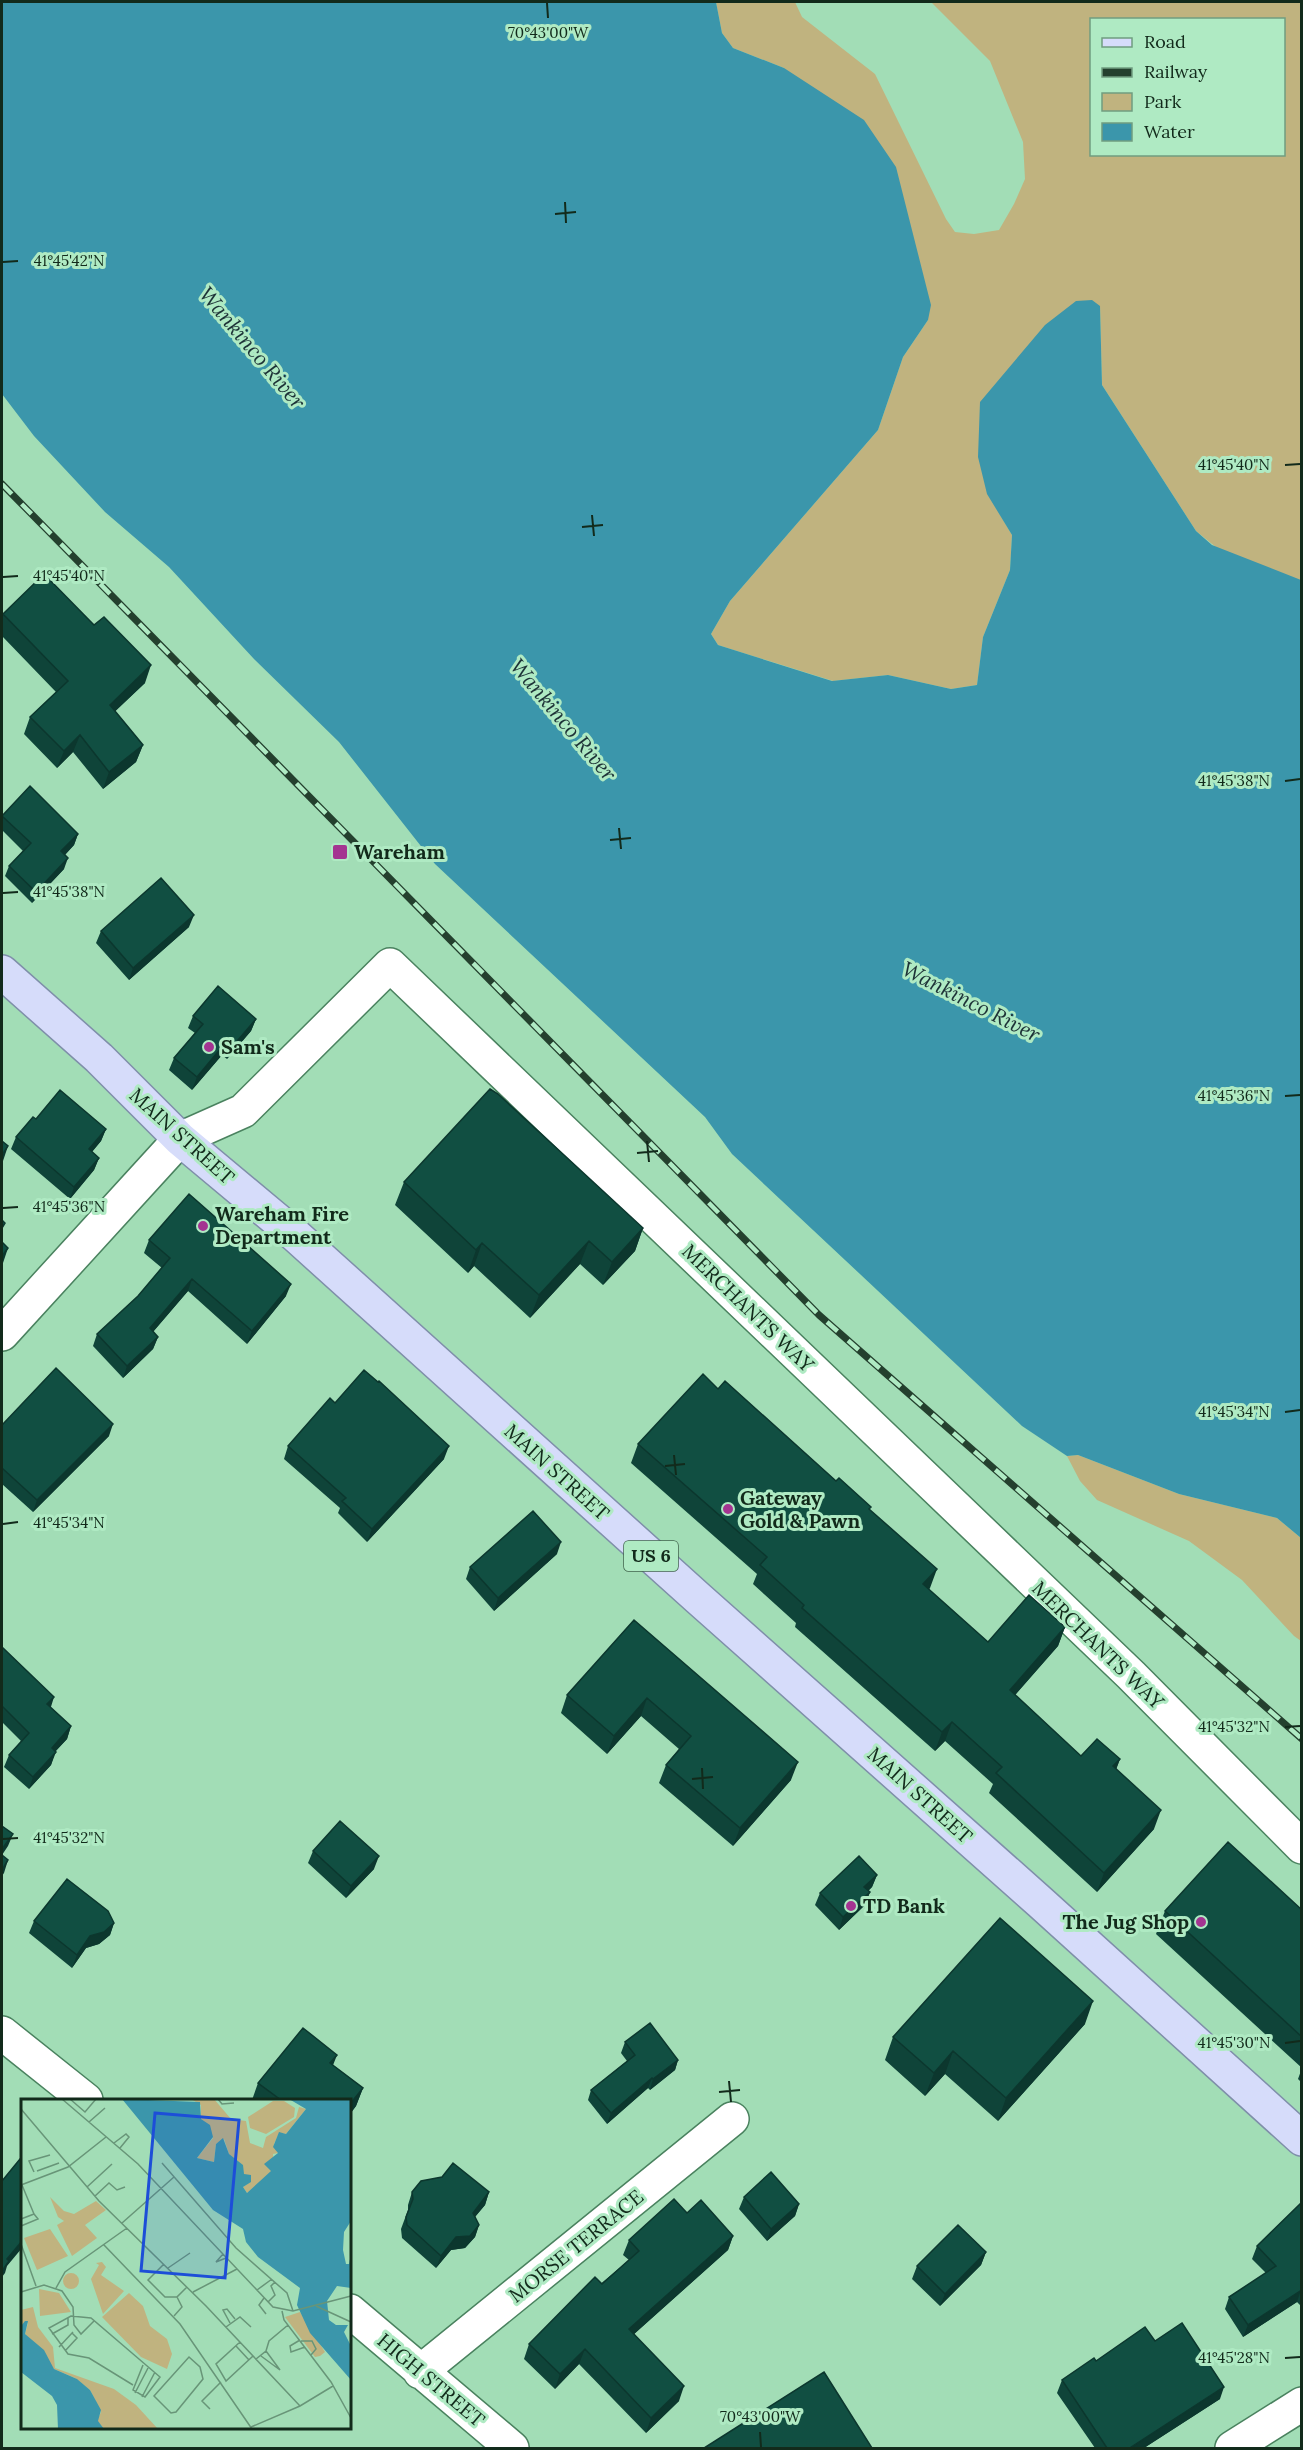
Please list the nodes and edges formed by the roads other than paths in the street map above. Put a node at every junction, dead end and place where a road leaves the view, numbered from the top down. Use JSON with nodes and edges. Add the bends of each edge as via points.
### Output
{"nodes":[{"id":1,"x":2,"y":972,"type":"edge"},
{"id":2,"x":180,"y":1139,"type":"junction"},
{"id":3,"x":2,"y":1334,"type":"edge"},
{"id":4,"x":1302,"y":1847,"type":"edge"},
{"id":5,"x":2,"y":2033,"type":"edge"},
{"id":6,"x":85,"y":2099,"type":"edge"},
{"id":7,"x":732,"y":2119,"type":"dead end"},
{"id":8,"x":1302,"y":2139,"type":"edge"},
{"id":9,"x":351,"y":2312,"type":"edge"},
{"id":10,"x":420,"y":2372,"type":"junction"},
{"id":11,"x":1302,"y":2404,"type":"edge"},
{"id":12,"x":512,"y":2448,"type":"edge"},
{"id":13,"x":1232,"y":2448,"type":"edge"}],
"edges":[{"from":1,"to":2,"type":"main road","name":"MAIN STREET","number":"US 6"},
{"from":2,"to":3,"type":"street"},
{"from":2,"to":4,"type":"street","name":"MERCHANTS WAY","via":[[243,1111],[390,965],[1131,1675]]},
{"from":2,"to":8,"type":"main road","name":"MAIN STREET","number":"US 6","via":[[295,1235]]},
{"from":5,"to":6,"type":"street"},
{"from":7,"to":10,"type":"street","name":"MORSE TERRACE"},
{"from":9,"to":10,"type":"street","name":"HIGH STREET"},
{"from":10,"to":12,"type":"street","name":"HIGH STREET"},
{"from":11,"to":13,"type":"street"}]}
